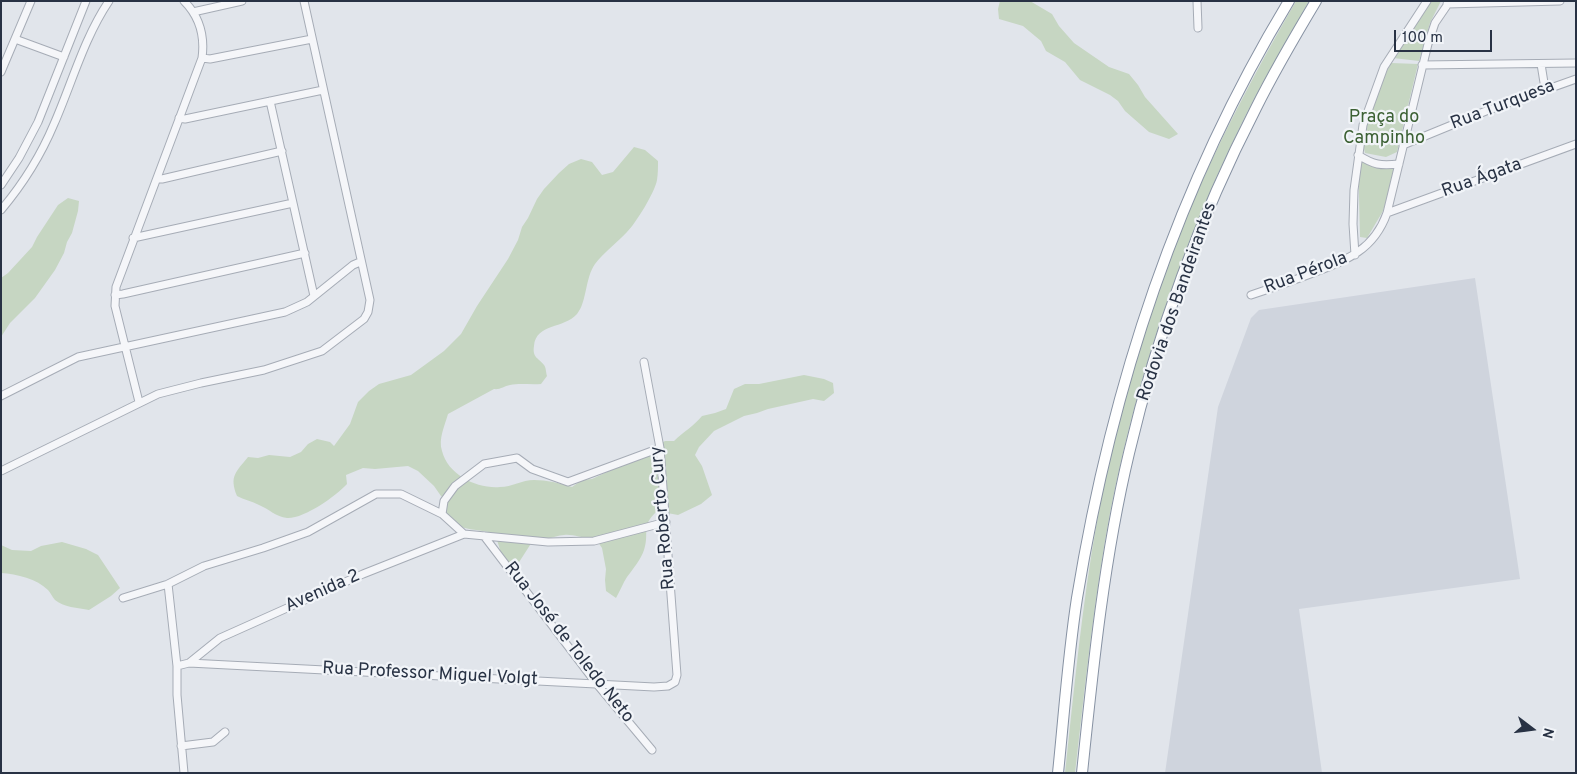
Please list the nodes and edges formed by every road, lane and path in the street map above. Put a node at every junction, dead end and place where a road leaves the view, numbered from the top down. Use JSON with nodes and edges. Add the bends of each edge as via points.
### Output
{"nodes":[{"id":1,"x":31,"y":1,"type":"edge"},
{"id":2,"x":86,"y":1,"type":"edge"},
{"id":3,"x":110,"y":1,"type":"edge"},
{"id":4,"x":184,"y":1,"type":"edge"},
{"id":5,"x":242,"y":1,"type":"edge"},
{"id":6,"x":304,"y":1,"type":"edge"},
{"id":7,"x":1197,"y":1,"type":"edge"},
{"id":8,"x":1289,"y":1,"type":"edge"},
{"id":9,"x":1316,"y":1,"type":"edge"},
{"id":10,"x":1427,"y":1,"type":"edge"},
{"id":11,"x":1560,"y":1,"type":"edge"},
{"id":12,"x":1448,"y":3,"type":"edge"},
{"id":13,"x":193,"y":12,"type":"junction"},
{"id":14,"x":1198,"y":28,"type":"dead end"},
{"id":15,"x":15,"y":39,"type":"junction"},
{"id":16,"x":312,"y":39,"type":"junction"},
{"id":17,"x":64,"y":57,"type":"junction"},
{"id":18,"x":202,"y":58,"type":"junction"},
{"id":19,"x":4,"y":61,"type":"edge"},
{"id":20,"x":1576,"y":63,"type":"edge"},
{"id":21,"x":1541,"y":64,"type":"junction"},
{"id":22,"x":1422,"y":66,"type":"junction"},
{"id":23,"x":1,"y":72,"type":"edge"},
{"id":24,"x":1576,"y":79,"type":"edge"},
{"id":25,"x":1545,"y":89,"type":"junction"},
{"id":26,"x":323,"y":90,"type":"junction"},
{"id":27,"x":270,"y":101,"type":"junction"},
{"id":28,"x":179,"y":118,"type":"junction"},
{"id":29,"x":1403,"y":144,"type":"junction"},
{"id":30,"x":1576,"y":144,"type":"edge"},
{"id":31,"x":282,"y":151,"type":"junction"},
{"id":32,"x":1358,"y":155,"type":"junction"},
{"id":33,"x":1398,"y":164,"type":"junction"},
{"id":34,"x":157,"y":179,"type":"junction"},
{"id":35,"x":1,"y":185,"type":"edge"},
{"id":36,"x":293,"y":203,"type":"junction"},
{"id":37,"x":1,"y":210,"type":"edge"},
{"id":38,"x":1388,"y":213,"type":"junction"},
{"id":39,"x":133,"y":238,"type":"junction"},
{"id":40,"x":305,"y":254,"type":"junction"},
{"id":41,"x":1355,"y":255,"type":"junction"},
{"id":42,"x":360,"y":262,"type":"junction"},
{"id":43,"x":115,"y":295,"type":"junction"},
{"id":44,"x":1251,"y":295,"type":"dead end"},
{"id":45,"x":314,"y":296,"type":"junction"},
{"id":46,"x":125,"y":346,"type":"junction"},
{"id":47,"x":644,"y":362,"type":"dead end"},
{"id":48,"x":1,"y":396,"type":"edge"},
{"id":49,"x":139,"y":402,"type":"junction"},
{"id":50,"x":660,"y":448,"type":"junction"},
{"id":51,"x":1,"y":471,"type":"edge"},
{"id":52,"x":442,"y":514,"type":"junction"},
{"id":53,"x":666,"y":522,"type":"junction"},
{"id":54,"x":464,"y":534,"type":"junction"},
{"id":55,"x":484,"y":536,"type":"junction"},
{"id":56,"x":168,"y":584,"type":"junction"},
{"id":57,"x":123,"y":598,"type":"dead end"},
{"id":58,"x":189,"y":663,"type":"junction"},
{"id":59,"x":177,"y":666,"type":"junction"},
{"id":60,"x":677,"y":675,"type":"joint"},
{"id":61,"x":596,"y":683,"type":"junction"},
{"id":62,"x":225,"y":732,"type":"dead end"},
{"id":63,"x":181,"y":746,"type":"junction"},
{"id":64,"x":652,"y":750,"type":"dead end"},
{"id":65,"x":184,"y":773,"type":"edge"},
{"id":66,"x":1058,"y":773,"type":"edge"},
{"id":67,"x":1082,"y":773,"type":"edge"}],
"edges":[{"from":1,"to":15,"type":"street"},
{"from":2,"to":17,"type":"street"},
{"from":3,"to":37,"type":"street","via":[[93,28],[44,146]]},
{"from":4,"to":13,"type":"street"},
{"from":5,"to":13,"type":"street"},
{"from":6,"to":16,"type":"street"},
{"from":7,"to":14,"type":"street"},
{"from":8,"to":66,"type":"highway","name":"Rodovia dos Bandeirantes","via":[[1212,147],[1169,248],[1134,348],[1108,444],[1088,538],[1077,600]]},
{"from":9,"to":67,"type":"highway","name":"Rodovia dos Bandeirantes","via":[[1255,109],[1225,173],[1193,249],[1150,374],[1111,540]]},
{"from":10,"to":32,"type":"street","via":[[1384,67],[1363,125]]},
{"from":11,"to":12,"type":"street"},
{"from":12,"to":22,"type":"street","name":"Rua Pérola","via":[[1435,23]]},
{"from":13,"to":18,"type":"street","via":[[202,30]]},
{"from":15,"to":17,"type":"street"},
{"from":15,"to":19,"type":"street"},
{"from":16,"to":18,"type":"street"},
{"from":16,"to":26,"type":"street"},
{"from":17,"to":35,"type":"street","via":[[32,134]]},
{"from":18,"to":28,"type":"street"},
{"from":19,"to":23,"type":"street"},
{"from":20,"to":21,"type":"street"},
{"from":21,"to":22,"type":"street"},
{"from":21,"to":25,"type":"street"},
{"from":22,"to":29,"type":"street","name":"Rua Pérola"},
{"from":24,"to":25,"type":"street","name":"Rua Turquesa"},
{"from":25,"to":29,"type":"street","name":"Rua Turquesa"},
{"from":26,"to":27,"type":"street"},
{"from":26,"to":42,"type":"street"},
{"from":27,"to":28,"type":"street"},
{"from":27,"to":31,"type":"street"},
{"from":28,"to":34,"type":"street"},
{"from":29,"to":33,"type":"street","name":"Rua Pérola"},
{"from":30,"to":38,"type":"street","name":"Rua Ágata"},
{"from":31,"to":34,"type":"street"},
{"from":31,"to":36,"type":"street"},
{"from":32,"to":33,"type":"street","via":[[1371,164]]},
{"from":32,"to":41,"type":"street","via":[[1354,190]]},
{"from":33,"to":38,"type":"street","name":"Rua Pérola"},
{"from":34,"to":39,"type":"street"},
{"from":36,"to":39,"type":"street"},
{"from":36,"to":40,"type":"street"},
{"from":38,"to":41,"type":"street","name":"Rua Pérola","via":[[1374,238]]},
{"from":39,"to":43,"type":"street"},
{"from":40,"to":43,"type":"street"},
{"from":40,"to":45,"type":"street"},
{"from":41,"to":44,"type":"street","name":"Rua Pérola","via":[[1284,285]]},
{"from":42,"to":45,"type":"street"},
{"from":42,"to":49,"type":"street","via":[[370,300],[368,312],[364,319],[322,351],[264,370],[158,394]]},
{"from":43,"to":46,"type":"street"},
{"from":45,"to":46,"type":"street","via":[[278,315]]},
{"from":46,"to":48,"type":"street","via":[[78,358]]},
{"from":46,"to":49,"type":"street"},
{"from":47,"to":50,"type":"street","name":"Rua Roberto Cury"},
{"from":49,"to":51,"type":"street"},
{"from":50,"to":52,"type":"street","via":[[568,482],[532,469],[517,458],[484,464],[454,486],[444,501]]},
{"from":50,"to":53,"type":"street","name":"Rua Roberto Cury"},
{"from":52,"to":54,"type":"street"},
{"from":52,"to":56,"type":"street","via":[[401,494],[376,494],[308,532],[204,566]]},
{"from":53,"to":55,"type":"street","via":[[594,541],[548,542]]},
{"from":53,"to":60,"type":"street","name":"Rua Roberto Cury"},
{"from":54,"to":55,"type":"street"},
{"from":54,"to":58,"type":"street","name":"Avenida 2","via":[[363,574],[220,638]]},
{"from":55,"to":61,"type":"street","name":"Rua José de Toledo Neto"},
{"from":56,"to":57,"type":"street"},
{"from":56,"to":59,"type":"street"},
{"from":58,"to":59,"type":"street","name":"Rua Professor Miguel Volgt"},
{"from":58,"to":61,"type":"street","name":"Rua Professor Miguel Volgt"},
{"from":59,"to":63,"type":"street"},
{"from":60,"to":61,"type":"street","name":"Rua Professor Miguel Volgt","via":[[675,682],[668,686]]},
{"from":61,"to":64,"type":"street","name":"Rua José de Toledo Neto"},
{"from":62,"to":63,"type":"street","via":[[213,742]]},
{"from":63,"to":65,"type":"street"}]}
